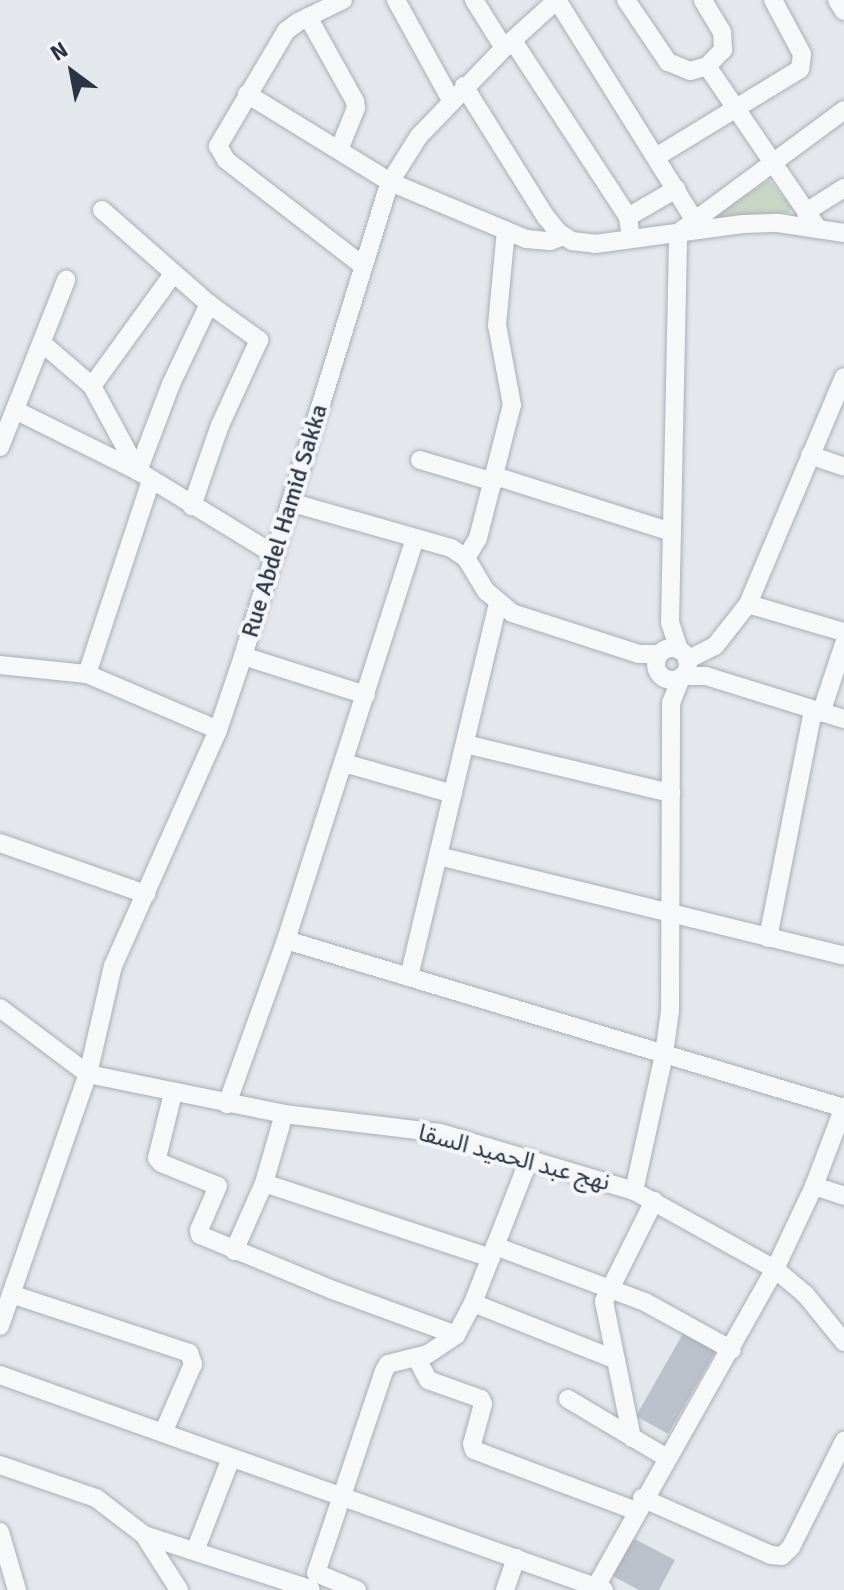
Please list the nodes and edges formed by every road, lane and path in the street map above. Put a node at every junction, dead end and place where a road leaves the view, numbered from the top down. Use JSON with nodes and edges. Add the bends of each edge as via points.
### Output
{"nodes":[{"id":1,"x":343,"y":0,"type":"edge"},
{"id":2,"x":396,"y":0,"type":"edge"},
{"id":3,"x":474,"y":0,"type":"edge"},
{"id":4,"x":626,"y":0,"type":"edge"},
{"id":5,"x":703,"y":0,"type":"edge"},
{"id":6,"x":773,"y":0,"type":"edge"},
{"id":7,"x":837,"y":0,"type":"edge"},
{"id":8,"x":538,"y":8,"type":"edge"},
{"id":9,"x":844,"y":11,"type":"edge"},
{"id":10,"x":308,"y":17,"type":"junction"},
{"id":11,"x":508,"y":44,"type":"junction"},
{"id":12,"x":707,"y":66,"type":"junction"},
{"id":13,"x":457,"y":93,"type":"junction"},
{"id":14,"x":247,"y":94,"type":"junction"},
{"id":15,"x":736,"y":109,"type":"junction"},
{"id":16,"x":844,"y":110,"type":"edge"},
{"id":17,"x":339,"y":150,"type":"junction"},
{"id":18,"x":656,"y":157,"type":"junction"},
{"id":19,"x":773,"y":164,"type":"junction"},
{"id":20,"x":390,"y":182,"type":"junction"},
{"id":21,"x":844,"y":188,"type":"edge"},
{"id":22,"x":676,"y":189,"type":"junction"},
{"id":23,"x":102,"y":210,"type":"dead end"},
{"id":24,"x":806,"y":212,"type":"junction"},
{"id":25,"x":628,"y":217,"type":"junction"},
{"id":26,"x":693,"y":218,"type":"junction"},
{"id":27,"x":818,"y":229,"type":"junction"},
{"id":28,"x":506,"y":230,"type":"junction"},
{"id":29,"x":678,"y":233,"type":"junction"},
{"id":30,"x":844,"y":233,"type":"edge"},
{"id":31,"x":564,"y":236,"type":"junction"},
{"id":32,"x":631,"y":239,"type":"junction"},
{"id":33,"x":362,"y":265,"type":"junction"},
{"id":34,"x":173,"y":274,"type":"junction"},
{"id":35,"x":66,"y":280,"type":"dead end"},
{"id":36,"x":209,"y":304,"type":"junction"},
{"id":37,"x":42,"y":343,"type":"junction"},
{"id":38,"x":844,"y":377,"type":"edge"},
{"id":39,"x":92,"y":386,"type":"junction"},
{"id":40,"x":15,"y":410,"type":"junction"},
{"id":41,"x":0,"y":447,"type":"edge"},
{"id":42,"x":810,"y":455,"type":"junction"},
{"id":43,"x":420,"y":460,"type":"dead end"},
{"id":44,"x":844,"y":467,"type":"edge"},
{"id":45,"x":144,"y":476,"type":"junction"},
{"id":46,"x":494,"y":479,"type":"junction"},
{"id":47,"x":293,"y":503,"type":"junction"},
{"id":48,"x":192,"y":506,"type":"junction"},
{"id":49,"x":672,"y":532,"type":"junction"},
{"id":50,"x":415,"y":538,"type":"junction"},
{"id":51,"x":275,"y":555,"type":"junction"},
{"id":52,"x":466,"y":558,"type":"junction"},
{"id":53,"x":498,"y":603,"type":"junction"},
{"id":54,"x":748,"y":604,"type":"junction"},
{"id":55,"x":844,"y":632,"type":"edge"},
{"id":56,"x":844,"y":644,"type":"edge"},
{"id":57,"x":243,"y":656,"type":"junction"},
{"id":58,"x":673,"y":664,"type":"junction"},
{"id":59,"x":0,"y":665,"type":"edge"},
{"id":60,"x":87,"y":674,"type":"junction"},
{"id":61,"x":366,"y":695,"type":"junction"},
{"id":62,"x":817,"y":712,"type":"junction"},
{"id":63,"x":844,"y":719,"type":"edge"},
{"id":64,"x":218,"y":730,"type":"junction"},
{"id":65,"x":465,"y":744,"type":"junction"},
{"id":66,"x":344,"y":763,"type":"junction"},
{"id":67,"x":671,"y":793,"type":"junction"},
{"id":68,"x":453,"y":794,"type":"junction"},
{"id":69,"x":0,"y":843,"type":"edge"},
{"id":70,"x":438,"y":856,"type":"junction"},
{"id":71,"x":146,"y":894,"type":"junction"},
{"id":72,"x":671,"y":913,"type":"junction"},
{"id":73,"x":768,"y":938,"type":"junction"},
{"id":74,"x":286,"y":940,"type":"junction"},
{"id":75,"x":844,"y":956,"type":"edge"},
{"id":76,"x":409,"y":977,"type":"junction"},
{"id":77,"x":0,"y":1008,"type":"edge"},
{"id":78,"x":664,"y":1054,"type":"junction"},
{"id":79,"x":88,"y":1074,"type":"junction"},
{"id":80,"x":173,"y":1093,"type":"junction"},
{"id":81,"x":227,"y":1104,"type":"junction"},
{"id":82,"x":844,"y":1107,"type":"edge"},
{"id":83,"x":284,"y":1114,"type":"junction"},
{"id":84,"x":529,"y":1159,"type":"junction"},
{"id":85,"x":264,"y":1183,"type":"junction"},
{"id":86,"x":814,"y":1186,"type":"junction"},
{"id":87,"x":634,"y":1191,"type":"junction"},
{"id":88,"x":844,"y":1196,"type":"edge"},
{"id":89,"x":654,"y":1201,"type":"junction"},
{"id":90,"x":234,"y":1251,"type":"junction"},
{"id":91,"x":493,"y":1252,"type":"junction"},
{"id":92,"x":775,"y":1269,"type":"junction"},
{"id":93,"x":608,"y":1286,"type":"junction"},
{"id":94,"x":11,"y":1294,"type":"junction"},
{"id":95,"x":473,"y":1303,"type":"junction"},
{"id":96,"x":0,"y":1326,"type":"edge"},
{"id":97,"x":456,"y":1335,"type":"junction"},
{"id":98,"x":844,"y":1342,"type":"edge"},
{"id":99,"x":732,"y":1350,"type":"junction"},
{"id":100,"x":416,"y":1357,"type":"junction"},
{"id":101,"x":616,"y":1360,"type":"junction"},
{"id":102,"x":0,"y":1375,"type":"edge"},
{"id":103,"x":568,"y":1399,"type":"dead end"},
{"id":104,"x":163,"y":1433,"type":"junction"},
{"id":105,"x":632,"y":1438,"type":"junction"},
{"id":106,"x":842,"y":1451,"type":"edge"},
{"id":107,"x":231,"y":1458,"type":"junction"},
{"id":108,"x":667,"y":1458,"type":"junction"},
{"id":109,"x":0,"y":1465,"type":"edge"},
{"id":110,"x":342,"y":1494,"type":"junction"},
{"id":111,"x":639,"y":1504,"type":"junction"},
{"id":112,"x":0,"y":1532,"type":"edge"},
{"id":113,"x":144,"y":1535,"type":"junction"},
{"id":114,"x":195,"y":1551,"type":"junction"},
{"id":115,"x":516,"y":1558,"type":"junction"},
{"id":116,"x":312,"y":1584,"type":"edge"},
{"id":117,"x":598,"y":1589,"type":"edge"},
{"id":118,"x":17,"y":1590,"type":"edge"},
{"id":119,"x":179,"y":1590,"type":"edge"},
{"id":120,"x":357,"y":1590,"type":"edge"},
{"id":121,"x":505,"y":1590,"type":"edge"}],
"edges":[{"from":1,"to":10,"type":"street"},
{"from":2,"to":13,"type":"street"},
{"from":3,"to":11,"type":"street"},
{"from":4,"to":12,"type":"street","via":[[676,68]]},
{"from":5,"to":12,"type":"street","via":[[724,42],[720,56]]},
{"from":6,"to":15,"type":"street","via":[[802,64]]},
{"from":7,"to":9,"type":"street"},
{"from":8,"to":11,"type":"street","name":"Rue Abdel Hamid Sakka"},
{"from":8,"to":18,"type":"street","via":[[557,0]]},
{"from":10,"to":14,"type":"street","via":[[282,37]]},
{"from":10,"to":17,"type":"street","via":[[355,101]]},
{"from":11,"to":13,"type":"street","name":"Rue Abdel Hamid Sakka"},
{"from":11,"to":25,"type":"street"},
{"from":12,"to":15,"type":"street"},
{"from":13,"to":20,"type":"street","name":"Rue Abdel Hamid Sakka","via":[[419,136]]},
{"from":13,"to":31,"type":"street"},
{"from":14,"to":17,"type":"street"},
{"from":14,"to":33,"type":"street","via":[[219,140],[221,156]]},
{"from":15,"to":18,"type":"street"},
{"from":15,"to":19,"type":"street"},
{"from":16,"to":19,"type":"street"},
{"from":17,"to":20,"type":"street"},
{"from":18,"to":22,"type":"street"},
{"from":19,"to":24,"type":"street"},
{"from":19,"to":26,"type":"street"},
{"from":20,"to":28,"type":"street"},
{"from":20,"to":33,"type":"street","name":"Rue Abdel Hamid Sakka"},
{"from":21,"to":24,"type":"street"},
{"from":22,"to":25,"type":"street"},
{"from":22,"to":26,"type":"street"},
{"from":23,"to":34,"type":"street"},
{"from":24,"to":27,"type":"street"},
{"from":25,"to":32,"type":"street"},
{"from":26,"to":29,"type":"street"},
{"from":27,"to":29,"type":"street","via":[[778,223]]},
{"from":27,"to":30,"type":"street"},
{"from":28,"to":31,"type":"street","via":[[526,239]]},
{"from":28,"to":46,"type":"street","via":[[497,325],[512,405]]},
{"from":29,"to":32,"type":"street"},
{"from":29,"to":49,"type":"street"},
{"from":31,"to":32,"type":"street","via":[[595,244]]},
{"from":33,"to":47,"type":"street","name":"Rue Abdel Hamid Sakka"},
{"from":34,"to":36,"type":"street"},
{"from":34,"to":39,"type":"street"},
{"from":35,"to":37,"type":"street"},
{"from":36,"to":45,"type":"street","via":[[171,384]]},
{"from":36,"to":48,"type":"street","via":[[259,340],[220,425]]},
{"from":37,"to":39,"type":"street"},
{"from":37,"to":40,"type":"street"},
{"from":38,"to":42,"type":"street"},
{"from":39,"to":45,"type":"street"},
{"from":40,"to":41,"type":"street"},
{"from":40,"to":45,"type":"street"},
{"from":42,"to":44,"type":"street"},
{"from":42,"to":54,"type":"street"},
{"from":43,"to":46,"type":"street"},
{"from":45,"to":48,"type":"street"},
{"from":45,"to":60,"type":"street"},
{"from":46,"to":49,"type":"street"},
{"from":46,"to":52,"type":"street","via":[[478,538]]},
{"from":47,"to":50,"type":"street"},
{"from":47,"to":51,"type":"street","name":"Rue Abdel Hamid Sakka"},
{"from":48,"to":51,"type":"street"},
{"from":49,"to":58,"type":"street"},
{"from":50,"to":52,"type":"street"},
{"from":50,"to":61,"type":"street"},
{"from":51,"to":57,"type":"street","name":"Rue Abdel Hamid Sakka"},
{"from":52,"to":53,"type":"street"},
{"from":53,"to":58,"type":"street","via":[[512,613]]},
{"from":53,"to":65,"type":"street"},
{"from":54,"to":55,"type":"street"},
{"from":54,"to":58,"type":"street","via":[[715,646]]},
{"from":56,"to":62,"type":"street"},
{"from":57,"to":61,"type":"street"},
{"from":57,"to":64,"type":"street","name":"Rue Abdel Hamid Sakka"},
{"from":58,"to":62,"type":"street"},
{"from":58,"to":67,"type":"street"},
{"from":59,"to":60,"type":"street"},
{"from":60,"to":64,"type":"street"},
{"from":61,"to":66,"type":"street"},
{"from":62,"to":63,"type":"street"},
{"from":62,"to":73,"type":"street"},
{"from":64,"to":71,"type":"street","name":"Rue Abdel Hamid Sakka"},
{"from":65,"to":67,"type":"street"},
{"from":65,"to":68,"type":"street"},
{"from":66,"to":68,"type":"street"},
{"from":66,"to":74,"type":"street"},
{"from":67,"to":72,"type":"street"},
{"from":68,"to":70,"type":"street"},
{"from":69,"to":71,"type":"street"},
{"from":70,"to":72,"type":"street"},
{"from":70,"to":76,"type":"street"},
{"from":71,"to":79,"type":"street","name":"Rue Abdel Hamid Sakka","via":[[113,966]]},
{"from":72,"to":73,"type":"street"},
{"from":72,"to":78,"type":"street"},
{"from":73,"to":75,"type":"street"},
{"from":74,"to":76,"type":"street"},
{"from":74,"to":81,"type":"street"},
{"from":76,"to":78,"type":"street"},
{"from":77,"to":79,"type":"street"},
{"from":78,"to":82,"type":"street"},
{"from":78,"to":87,"type":"street"},
{"from":79,"to":80,"type":"street","name":"نهج عبد الحميد السقا"},
{"from":79,"to":94,"type":"street","name":"Rue Abdel Hamid Sakka"},
{"from":80,"to":81,"type":"street","name":"نهج عبد الحميد السقا"},
{"from":80,"to":90,"type":"street","via":[[158,1160],[218,1186],[200,1235]]},
{"from":81,"to":83,"type":"street","name":"نهج عبد الحميد السقا"},
{"from":82,"to":86,"type":"street"},
{"from":83,"to":84,"type":"street","name":"نهج عبد الحميد السقا","via":[[440,1133]]},
{"from":83,"to":85,"type":"street"},
{"from":84,"to":87,"type":"street","name":"نهج عبد الحميد السقا"},
{"from":84,"to":91,"type":"street"},
{"from":85,"to":90,"type":"street"},
{"from":85,"to":91,"type":"street"},
{"from":86,"to":88,"type":"street"},
{"from":86,"to":92,"type":"street"},
{"from":87,"to":89,"type":"street","name":"نهج عبد الحميد السقا"},
{"from":89,"to":92,"type":"street","name":"نهج عبد الحميد السقا"},
{"from":89,"to":93,"type":"street"},
{"from":90,"to":97,"type":"street"},
{"from":91,"to":93,"type":"street"},
{"from":91,"to":95,"type":"street"},
{"from":92,"to":98,"type":"street","name":"نهج عبد الحميد السقا","via":[[805,1294]]},
{"from":92,"to":99,"type":"street"},
{"from":93,"to":99,"type":"street"},
{"from":93,"to":101,"type":"street","via":[[604,1301]]},
{"from":94,"to":96,"type":"street","name":"Rue Abdel Hamid Sakka"},
{"from":94,"to":104,"type":"street","via":[[189,1353],[193,1364]]},
{"from":95,"to":97,"type":"street"},
{"from":95,"to":101,"type":"street"},
{"from":97,"to":100,"type":"street"},
{"from":99,"to":108,"type":"street"},
{"from":100,"to":110,"type":"street","via":[[388,1364]]},
{"from":100,"to":111,"type":"street","via":[[428,1380],[481,1399],[474,1450]]},
{"from":101,"to":105,"type":"street"},
{"from":102,"to":104,"type":"street"},
{"from":103,"to":105,"type":"street"},
{"from":104,"to":107,"type":"street"},
{"from":105,"to":108,"type":"street"},
{"from":106,"to":111,"type":"street","via":[[782,1556]]},
{"from":107,"to":110,"type":"street"},
{"from":107,"to":114,"type":"street"},
{"from":108,"to":111,"type":"street"},
{"from":109,"to":113,"type":"street","via":[[96,1498]]},
{"from":110,"to":115,"type":"street"},
{"from":110,"to":116,"type":"street"},
{"from":111,"to":117,"type":"street"},
{"from":112,"to":118,"type":"street"},
{"from":113,"to":114,"type":"street"},
{"from":113,"to":119,"type":"street"},
{"from":114,"to":116,"type":"street"},
{"from":115,"to":117,"type":"street"},
{"from":115,"to":121,"type":"street"},
{"from":116,"to":120,"type":"street"}]}
